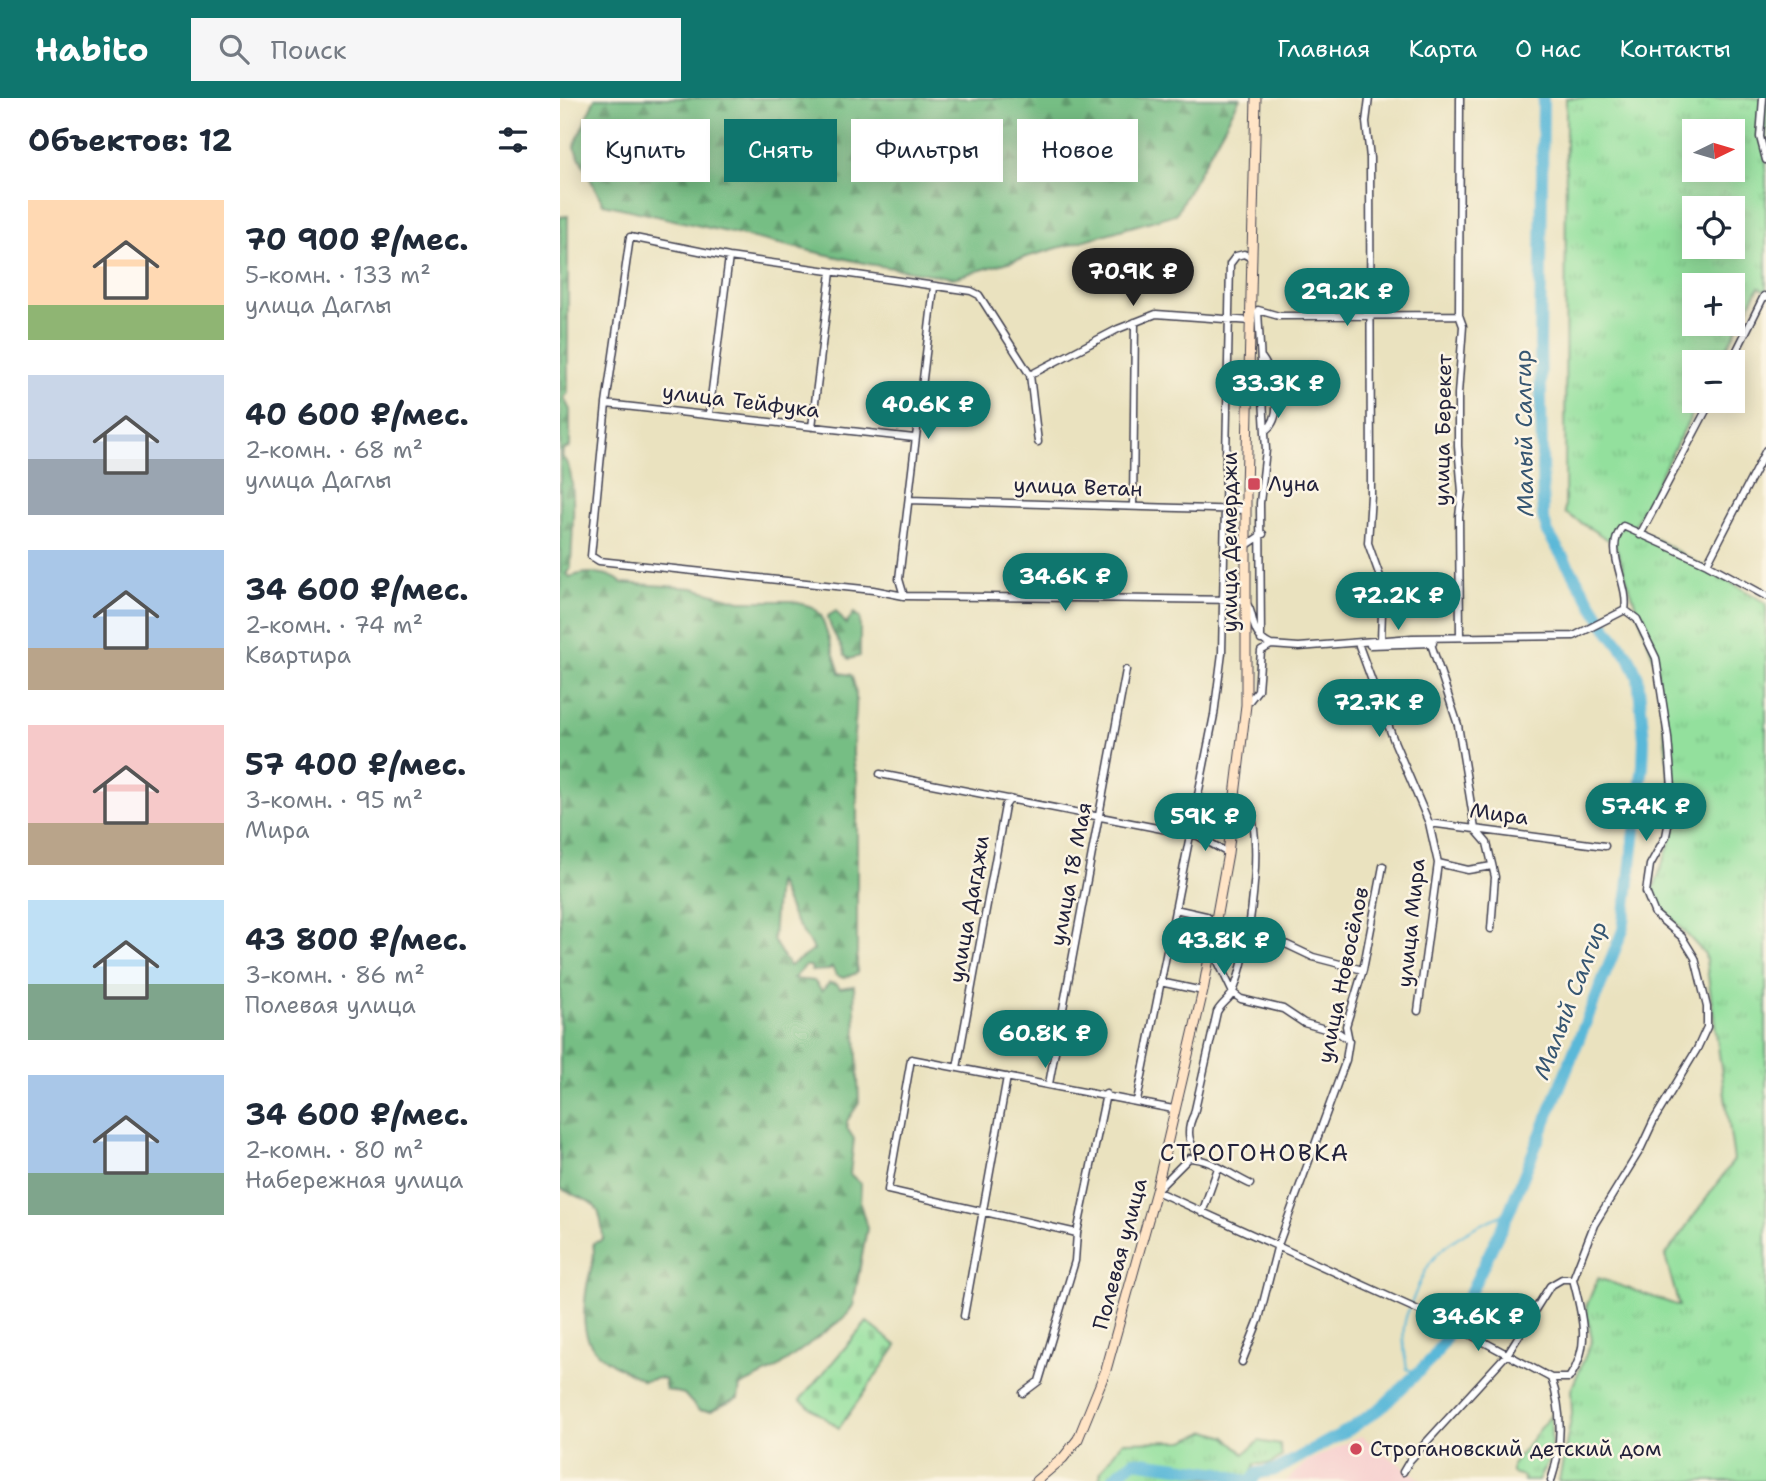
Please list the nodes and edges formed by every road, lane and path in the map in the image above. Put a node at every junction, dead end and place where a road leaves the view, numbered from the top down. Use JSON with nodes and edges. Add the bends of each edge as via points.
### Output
{"nodes":[{"id":1,"x":1256,"y":98,"type":"edge"},
{"id":2,"x":1369,"y":98,"type":"edge"},
{"id":3,"x":1460,"y":98,"type":"edge"},
{"id":4,"x":1763,"y":98,"type":"edge"},
{"id":5,"x":1766,"y":160,"type":"edge"},
{"id":6,"x":729,"y":257,"type":"junction"},
{"id":7,"x":1251,"y":258,"type":"junction"},
{"id":8,"x":831,"y":272,"type":"junction"},
{"id":9,"x":934,"y":287,"type":"junction"},
{"id":10,"x":1766,"y":297,"type":"edge"},
{"id":11,"x":1255,"y":307,"type":"junction"},
{"id":12,"x":1370,"y":314,"type":"junction"},
{"id":13,"x":1459,"y":315,"type":"junction"},
{"id":14,"x":1230,"y":318,"type":"junction"},
{"id":15,"x":1252,"y":321,"type":"junction"},
{"id":16,"x":1135,"y":322,"type":"junction"},
{"id":17,"x":1737,"y":350,"type":"edge"},
{"id":18,"x":1261,"y":356,"type":"junction"},
{"id":19,"x":1030,"y":375,"type":"junction"},
{"id":20,"x":606,"y":404,"type":"junction"},
{"id":21,"x":1705,"y":413,"type":"edge"},
{"id":22,"x":709,"y":414,"type":"junction"},
{"id":23,"x":812,"y":427,"type":"junction"},
{"id":24,"x":1266,"y":430,"type":"junction"},
{"id":25,"x":914,"y":438,"type":"junction"},
{"id":26,"x":1038,"y":442,"type":"dead end"},
{"id":27,"x":1766,"y":450,"type":"edge"},
{"id":28,"x":909,"y":500,"type":"junction"},
{"id":29,"x":1133,"y":506,"type":"junction"},
{"id":30,"x":1224,"y":508,"type":"junction"},
{"id":31,"x":1246,"y":510,"type":"junction"},
{"id":32,"x":1263,"y":534,"type":"junction"},
{"id":33,"x":1640,"y":535,"type":"junction"},
{"id":34,"x":1247,"y":545,"type":"junction"},
{"id":35,"x":1707,"y":564,"type":"junction"},
{"id":36,"x":904,"y":596,"type":"junction"},
{"id":37,"x":1766,"y":596,"type":"edge"},
{"id":38,"x":1226,"y":600,"type":"junction"},
{"id":39,"x":1247,"y":603,"type":"junction"},
{"id":40,"x":1625,"y":610,"type":"junction"},
{"id":41,"x":1460,"y":637,"type":"junction"},
{"id":42,"x":1443,"y":638,"type":"junction"},
{"id":43,"x":1262,"y":640,"type":"junction"},
{"id":44,"x":1381,"y":640,"type":"junction"},
{"id":45,"x":1358,"y":643,"type":"junction"},
{"id":46,"x":1430,"y":644,"type":"junction"},
{"id":47,"x":1271,"y":645,"type":"junction"},
{"id":48,"x":1248,"y":651,"type":"joint"},
{"id":49,"x":1262,"y":651,"type":"junction"},
{"id":50,"x":1126,"y":670,"type":"dead end"},
{"id":51,"x":1246,"y":705,"type":"junction"},
{"id":52,"x":880,"y":775,"type":"dead end"},
{"id":53,"x":1196,"y":797,"type":"junction"},
{"id":54,"x":1010,"y":799,"type":"junction"},
{"id":55,"x":1235,"y":807,"type":"junction"},
{"id":56,"x":1100,"y":816,"type":"junction"},
{"id":57,"x":1429,"y":823,"type":"junction"},
{"id":58,"x":1475,"y":829,"type":"junction"},
{"id":59,"x":1189,"y":835,"type":"junction"},
{"id":60,"x":1605,"y":846,"type":"dead end"},
{"id":61,"x":1228,"y":853,"type":"junction"},
{"id":62,"x":1438,"y":863,"type":"junction"},
{"id":63,"x":1383,"y":866,"type":"dead end"},
{"id":64,"x":1492,"y":866,"type":"junction"},
{"id":65,"x":1175,"y":909,"type":"junction"},
{"id":66,"x":1216,"y":924,"type":"junction"},
{"id":67,"x":1491,"y":929,"type":"dead end"},
{"id":68,"x":1246,"y":932,"type":"junction"},
{"id":69,"x":1211,"y":947,"type":"junction"},
{"id":70,"x":1363,"y":970,"type":"junction"},
{"id":71,"x":1160,"y":982,"type":"junction"},
{"id":72,"x":1203,"y":991,"type":"junction"},
{"id":73,"x":1233,"y":993,"type":"junction"},
{"id":74,"x":1418,"y":1011,"type":"dead end"},
{"id":75,"x":1346,"y":1026,"type":"junction"},
{"id":76,"x":1339,"y":1033,"type":"junction"},
{"id":77,"x":1349,"y":1041,"type":"junction"},
{"id":78,"x":957,"y":1068,"type":"junction"},
{"id":79,"x":1183,"y":1069,"type":"junction"},
{"id":80,"x":1007,"y":1077,"type":"junction"},
{"id":81,"x":1200,"y":1077,"type":"junction"},
{"id":82,"x":1049,"y":1084,"type":"junction"},
{"id":83,"x":1106,"y":1094,"type":"junction"},
{"id":84,"x":1137,"y":1101,"type":"junction"},
{"id":85,"x":1173,"y":1109,"type":"junction"},
{"id":86,"x":1199,"y":1158,"type":"junction"},
{"id":87,"x":1218,"y":1168,"type":"junction"},
{"id":88,"x":1251,"y":1184,"type":"dead end"},
{"id":89,"x":1156,"y":1191,"type":"junction"},
{"id":90,"x":984,"y":1213,"type":"junction"},
{"id":91,"x":1202,"y":1213,"type":"junction"},
{"id":92,"x":1077,"y":1233,"type":"junction"},
{"id":93,"x":1277,"y":1248,"type":"junction"},
{"id":94,"x":1573,"y":1279,"type":"junction"},
{"id":95,"x":964,"y":1316,"type":"dead end"},
{"id":96,"x":1508,"y":1353,"type":"junction"},
{"id":97,"x":1242,"y":1362,"type":"dead end"},
{"id":98,"x":1551,"y":1378,"type":"junction"},
{"id":99,"x":1023,"y":1393,"type":"dead end"},
{"id":100,"x":1403,"y":1472,"type":"dead end"},
{"id":101,"x":1036,"y":1481,"type":"edge"},
{"id":102,"x":1551,"y":1481,"type":"edge"}],
"edges":[{"from":1,"to":7,"type":"main road","name":"улица Демерджи"},
{"from":2,"to":12,"type":"street"},
{"from":3,"to":13,"type":"street","name":"улица Берекет"},
{"from":4,"to":5,"type":"street","via":[[1760,136]]},
{"from":6,"to":8,"type":"street"},
{"from":6,"to":20,"type":"street","via":[[630,237]]},
{"from":6,"to":22,"type":"street"},
{"from":7,"to":11,"type":"main road","name":"улица Демерджи"},
{"from":7,"to":14,"type":"street","via":[[1236,256],[1230,264]]},
{"from":8,"to":9,"type":"street"},
{"from":8,"to":23,"type":"street"},
{"from":9,"to":19,"type":"street","via":[[979,295]]},
{"from":9,"to":25,"type":"street"},
{"from":10,"to":17,"type":"street"},
{"from":11,"to":12,"type":"street","via":[[1279,316]]},
{"from":11,"to":15,"type":"main road","name":"улица Демерджи"},
{"from":11,"to":18,"type":"street"},
{"from":12,"to":13,"type":"street"},
{"from":12,"to":44,"type":"street","via":[[1368,543],[1382,585]]},
{"from":13,"to":41,"type":"street","name":"улица Берекет","via":[[1463,326],[1458,394]]},
{"from":14,"to":15,"type":"street"},
{"from":14,"to":16,"type":"street","via":[[1156,314]]},
{"from":14,"to":30,"type":"street"},
{"from":15,"to":31,"type":"main road","name":"улица Демерджи"},
{"from":16,"to":19,"type":"street"},
{"from":16,"to":29,"type":"street"},
{"from":18,"to":24,"type":"street"},
{"from":18,"to":24,"type":"street","via":[[1272,372],[1275,390],[1274,418]]},
{"from":19,"to":26,"type":"street"},
{"from":20,"to":22,"type":"street","name":"улица Тейфука"},
{"from":20,"to":36,"type":"street","via":[[590,550],[593,559]]},
{"from":21,"to":33,"type":"street"},
{"from":22,"to":23,"type":"street","name":"улица Тейфука"},
{"from":23,"to":25,"type":"street","name":"улица Тейфука"},
{"from":24,"to":32,"type":"street","via":[[1260,503]]},
{"from":25,"to":28,"type":"street"},
{"from":27,"to":35,"type":"street"},
{"from":28,"to":29,"type":"street","name":"улица Ветан"},
{"from":28,"to":36,"type":"street","via":[[899,579]]},
{"from":29,"to":30,"type":"street","name":"улица Ветан"},
{"from":30,"to":31,"type":"street","name":"улица Ветан"},
{"from":30,"to":38,"type":"street"},
{"from":31,"to":34,"type":"main road","name":"улица Демерджи"},
{"from":32,"to":34,"type":"street"},
{"from":32,"to":43,"type":"street"},
{"from":33,"to":35,"type":"street"},
{"from":33,"to":40,"type":"street","via":[[1623,526],[1617,533],[1615,553],[1627,599]]},
{"from":34,"to":39,"type":"main road","name":"улица Демерджи"},
{"from":35,"to":37,"type":"street"},
{"from":36,"to":38,"type":"street"},
{"from":38,"to":39,"type":"street"},
{"from":38,"to":53,"type":"street","via":[[1214,715]]},
{"from":39,"to":43,"type":"street"},
{"from":39,"to":48,"type":"main road","name":"улица Демерджи"},
{"from":40,"to":41,"type":"street","via":[[1574,636]]},
{"from":40,"to":94,"type":"street","via":[[1637,619],[1656,658],[1673,800],[1666,836],[1650,865],[1646,892],[1655,914],[1682,937],[1695,958],[1707,1027],[1594,1224]]},
{"from":41,"to":42,"type":"street"},
{"from":42,"to":44,"type":"street"},
{"from":42,"to":46,"type":"street"},
{"from":43,"to":47,"type":"street"},
{"from":43,"to":49,"type":"street"},
{"from":44,"to":45,"type":"street"},
{"from":45,"to":46,"type":"street"},
{"from":45,"to":47,"type":"street"},
{"from":45,"to":57,"type":"street","name":"улица Мира"},
{"from":46,"to":58,"type":"street","via":[[1458,724]]},
{"from":47,"to":49,"type":"street"},
{"from":48,"to":51,"type":"main road","name":"Полевая улица"},
{"from":49,"to":51,"type":"street","via":[[1258,690]]},
{"from":50,"to":56,"type":"street","name":"улица 18 Мая"},
{"from":51,"to":55,"type":"main road","name":"Полевая улица"},
{"from":52,"to":54,"type":"street"},
{"from":53,"to":55,"type":"street"},
{"from":53,"to":59,"type":"street"},
{"from":54,"to":56,"type":"street"},
{"from":54,"to":78,"type":"street","name":"улица Дагджи","via":[[1005,806]]},
{"from":55,"to":61,"type":"main road","name":"Полевая улица"},
{"from":55,"to":68,"type":"street","via":[[1253,822],[1257,848]]},
{"from":56,"to":59,"type":"street"},
{"from":56,"to":82,"type":"street","name":"улица 18 Мая"},
{"from":57,"to":58,"type":"street","name":"Мира"},
{"from":57,"to":62,"type":"street","name":"улица Мира"},
{"from":58,"to":60,"type":"street","name":"Мира"},
{"from":58,"to":64,"type":"street","via":[[1487,843]]},
{"from":59,"to":61,"type":"street","via":[[1207,839]]},
{"from":59,"to":65,"type":"street"},
{"from":61,"to":66,"type":"main road","name":"Полевая улица"},
{"from":62,"to":64,"type":"street","via":[[1468,870]]},
{"from":62,"to":74,"type":"street","name":"улица Мира"},
{"from":63,"to":70,"type":"street","name":"улица Новосёлов"},
{"from":64,"to":67,"type":"street"},
{"from":65,"to":66,"type":"street","via":[[1206,916]]},
{"from":65,"to":71,"type":"street"},
{"from":66,"to":68,"type":"street"},
{"from":66,"to":69,"type":"main road","name":"Полевая улица"},
{"from":68,"to":70,"type":"street"},
{"from":68,"to":73,"type":"street","via":[[1244,959]]},
{"from":69,"to":72,"type":"main road","name":"Полевая улица"},
{"from":69,"to":73,"type":"street"},
{"from":70,"to":75,"type":"street","name":"улица Новосёлов"},
{"from":71,"to":72,"type":"street"},
{"from":71,"to":84,"type":"street"},
{"from":72,"to":79,"type":"main road","name":"Полевая улица"},
{"from":73,"to":76,"type":"street"},
{"from":73,"to":81,"type":"street","via":[[1217,1012]]},
{"from":75,"to":76,"type":"street"},
{"from":75,"to":77,"type":"street","name":"улица Новосёлов"},
{"from":76,"to":77,"type":"street"},
{"from":77,"to":93,"type":"street","name":"улица Новосёлов"},
{"from":78,"to":80,"type":"street"},
{"from":78,"to":90,"type":"street","via":[[911,1059],[888,1190]]},
{"from":79,"to":81,"type":"street"},
{"from":79,"to":85,"type":"main road","name":"Полевая улица"},
{"from":80,"to":82,"type":"street"},
{"from":80,"to":90,"type":"street"},
{"from":81,"to":86,"type":"street","via":[[1187,1132]]},
{"from":82,"to":83,"type":"street"},
{"from":83,"to":84,"type":"street"},
{"from":83,"to":92,"type":"street"},
{"from":84,"to":85,"type":"street"},
{"from":85,"to":89,"type":"main road","name":"Полевая улица"},
{"from":86,"to":87,"type":"street"},
{"from":86,"to":89,"type":"street","via":[[1180,1164]]},
{"from":87,"to":88,"type":"street"},
{"from":87,"to":91,"type":"street"},
{"from":89,"to":91,"type":"street"},
{"from":89,"to":101,"type":"main road","name":"Полевая улица","via":[[1106,1370],[1078,1439]]},
{"from":90,"to":92,"type":"street"},
{"from":90,"to":95,"type":"street"},
{"from":91,"to":93,"type":"street"},
{"from":92,"to":99,"type":"street","via":[[1075,1261],[1039,1381]]},
{"from":93,"to":96,"type":"street"},
{"from":93,"to":97,"type":"street","name":"улица Новосёлов","via":[[1259,1319]]},
{"from":94,"to":96,"type":"street","via":[[1550,1286]]},
{"from":94,"to":98,"type":"street","via":[[1586,1338],[1569,1378]]},
{"from":96,"to":98,"type":"street"},
{"from":96,"to":100,"type":"street"},
{"from":98,"to":102,"type":"street","via":[[1559,1399],[1559,1457]]}]}
